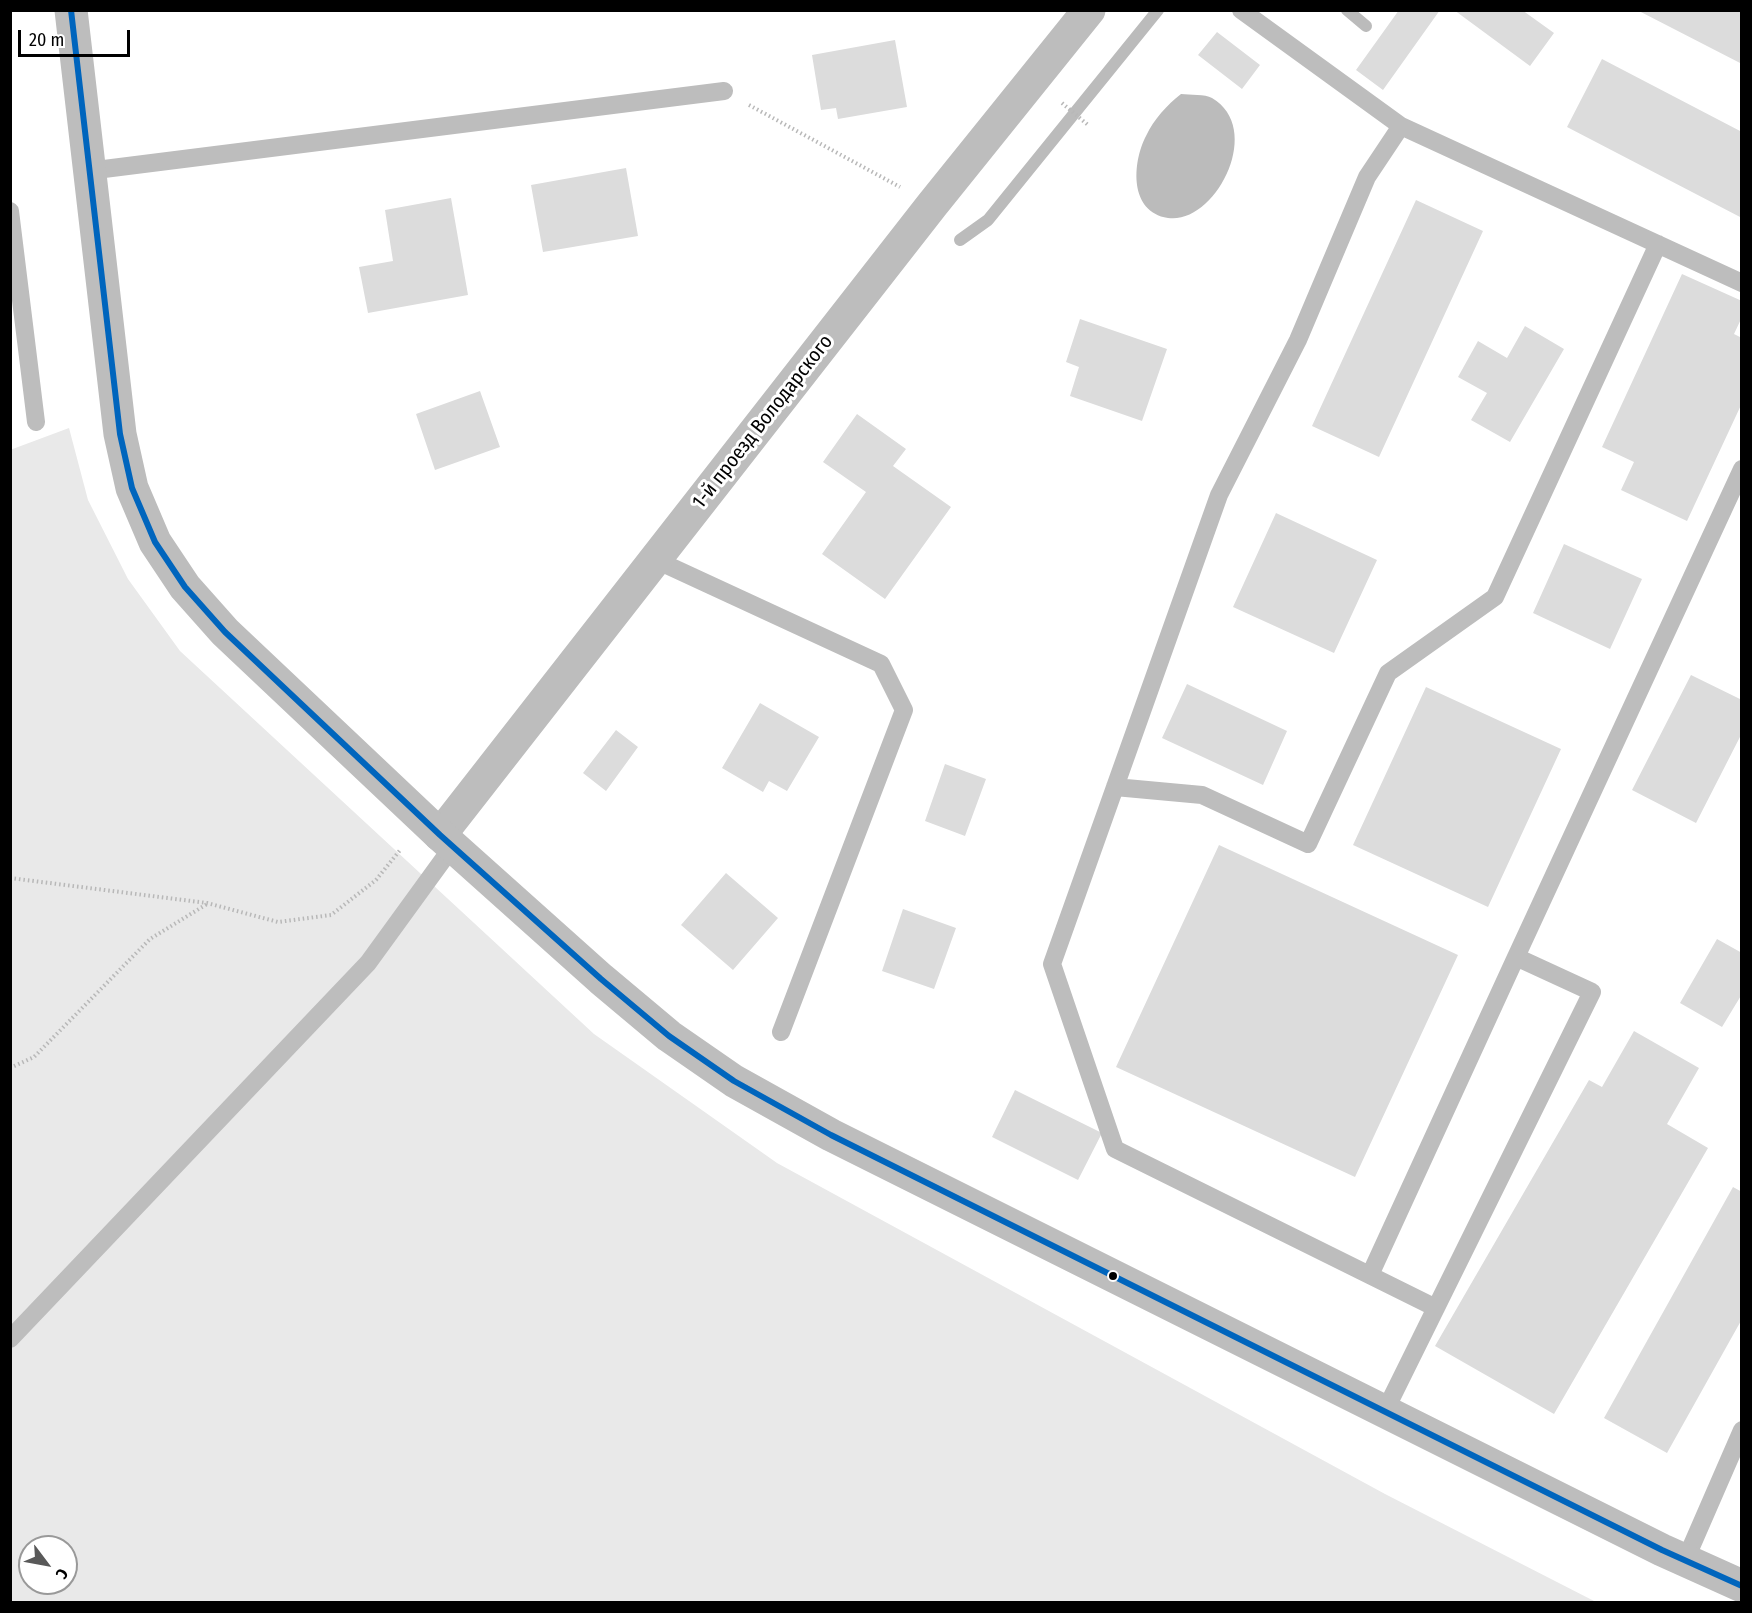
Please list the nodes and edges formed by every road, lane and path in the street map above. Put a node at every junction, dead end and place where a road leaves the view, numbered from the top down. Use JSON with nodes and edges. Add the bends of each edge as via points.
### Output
{"nodes":[{"id":1,"x":70,"y":10,"type":"edge"},
{"id":2,"x":1089,"y":10,"type":"edge"},
{"id":3,"x":1242,"y":10,"type":"edge"},
{"id":4,"x":724,"y":91,"type":"joint"},
{"id":5,"x":1062,"y":103,"type":"dead end"},
{"id":6,"x":1088,"y":124,"type":"dead end"},
{"id":7,"x":1401,"y":126,"type":"junction"},
{"id":8,"x":88,"y":171,"type":"junction"},
{"id":9,"x":932,"y":205,"type":"junction"},
{"id":10,"x":10,"y":211,"type":"edge"},
{"id":11,"x":1658,"y":244,"type":"junction"},
{"id":12,"x":1742,"y":283,"type":"edge"},
{"id":13,"x":36,"y":422,"type":"dead end"},
{"id":14,"x":1742,"y":468,"type":"edge"},
{"id":15,"x":656,"y":560,"type":"junction"},
{"id":16,"x":1115,"y":787,"type":"junction"},
{"id":17,"x":439,"y":834,"type":"junction"},
{"id":18,"x":10,"y":878,"type":"edge"},
{"id":19,"x":207,"y":903,"type":"junction"},
{"id":20,"x":1516,"y":957,"type":"junction"},
{"id":21,"x":781,"y":1032,"type":"dead end"},
{"id":22,"x":10,"y":1068,"type":"edge"},
{"id":23,"x":1370,"y":1275,"type":"junction"},
{"id":24,"x":1436,"y":1308,"type":"junction"},
{"id":25,"x":10,"y":1339,"type":"edge"},
{"id":26,"x":1398,"y":1418,"type":"junction"},
{"id":27,"x":1742,"y":1430,"type":"edge"},
{"id":28,"x":1674,"y":1555,"type":"junction"},
{"id":29,"x":1742,"y":1586,"type":"edge"}],
"edges":[{"from":1,"to":8,"type":"street"},
{"from":2,"to":9,"type":"street","name":"1-й проезд Володарского"},
{"from":3,"to":7,"type":"lane"},
{"from":4,"to":8,"type":"lane"},
{"from":4,"to":9,"type":"path"},
{"from":5,"to":6,"type":"path"},
{"from":7,"to":11,"type":"lane"},
{"from":7,"to":16,"type":"lane","via":[[1367,177],[1298,340],[1219,495]]},
{"from":8,"to":17,"type":"street","via":[[120,434],[132,488],[155,543],[185,587],[225,632]]},
{"from":9,"to":15,"type":"street","name":"1-й проезд Володарского"},
{"from":10,"to":13,"type":"lane"},
{"from":11,"to":12,"type":"lane"},
{"from":11,"to":16,"type":"lane","via":[[1495,597],[1388,673],[1308,844],[1202,795]]},
{"from":14,"to":20,"type":"lane"},
{"from":15,"to":17,"type":"street","name":"1-й проезд Володарского"},
{"from":15,"to":21,"type":"lane","via":[[882,664],[904,710]]},
{"from":16,"to":23,"type":"lane","via":[[1052,964],[1115,1149]]},
{"from":17,"to":19,"type":"path","via":[[331,915],[278,922]]},
{"from":17,"to":25,"type":"lane","via":[[368,963]]},
{"from":17,"to":26,"type":"street","via":[[601,980],[669,1036],[734,1081],[831,1135]]},
{"from":18,"to":19,"type":"path"},
{"from":19,"to":22,"type":"path","via":[[150,939],[34,1057]]},
{"from":20,"to":23,"type":"lane"},
{"from":20,"to":24,"type":"lane","via":[[1592,992]]},
{"from":23,"to":24,"type":"lane"},
{"from":24,"to":26,"type":"lane"},
{"from":26,"to":28,"type":"street"},
{"from":27,"to":28,"type":"lane"},
{"from":28,"to":29,"type":"street"}]}
